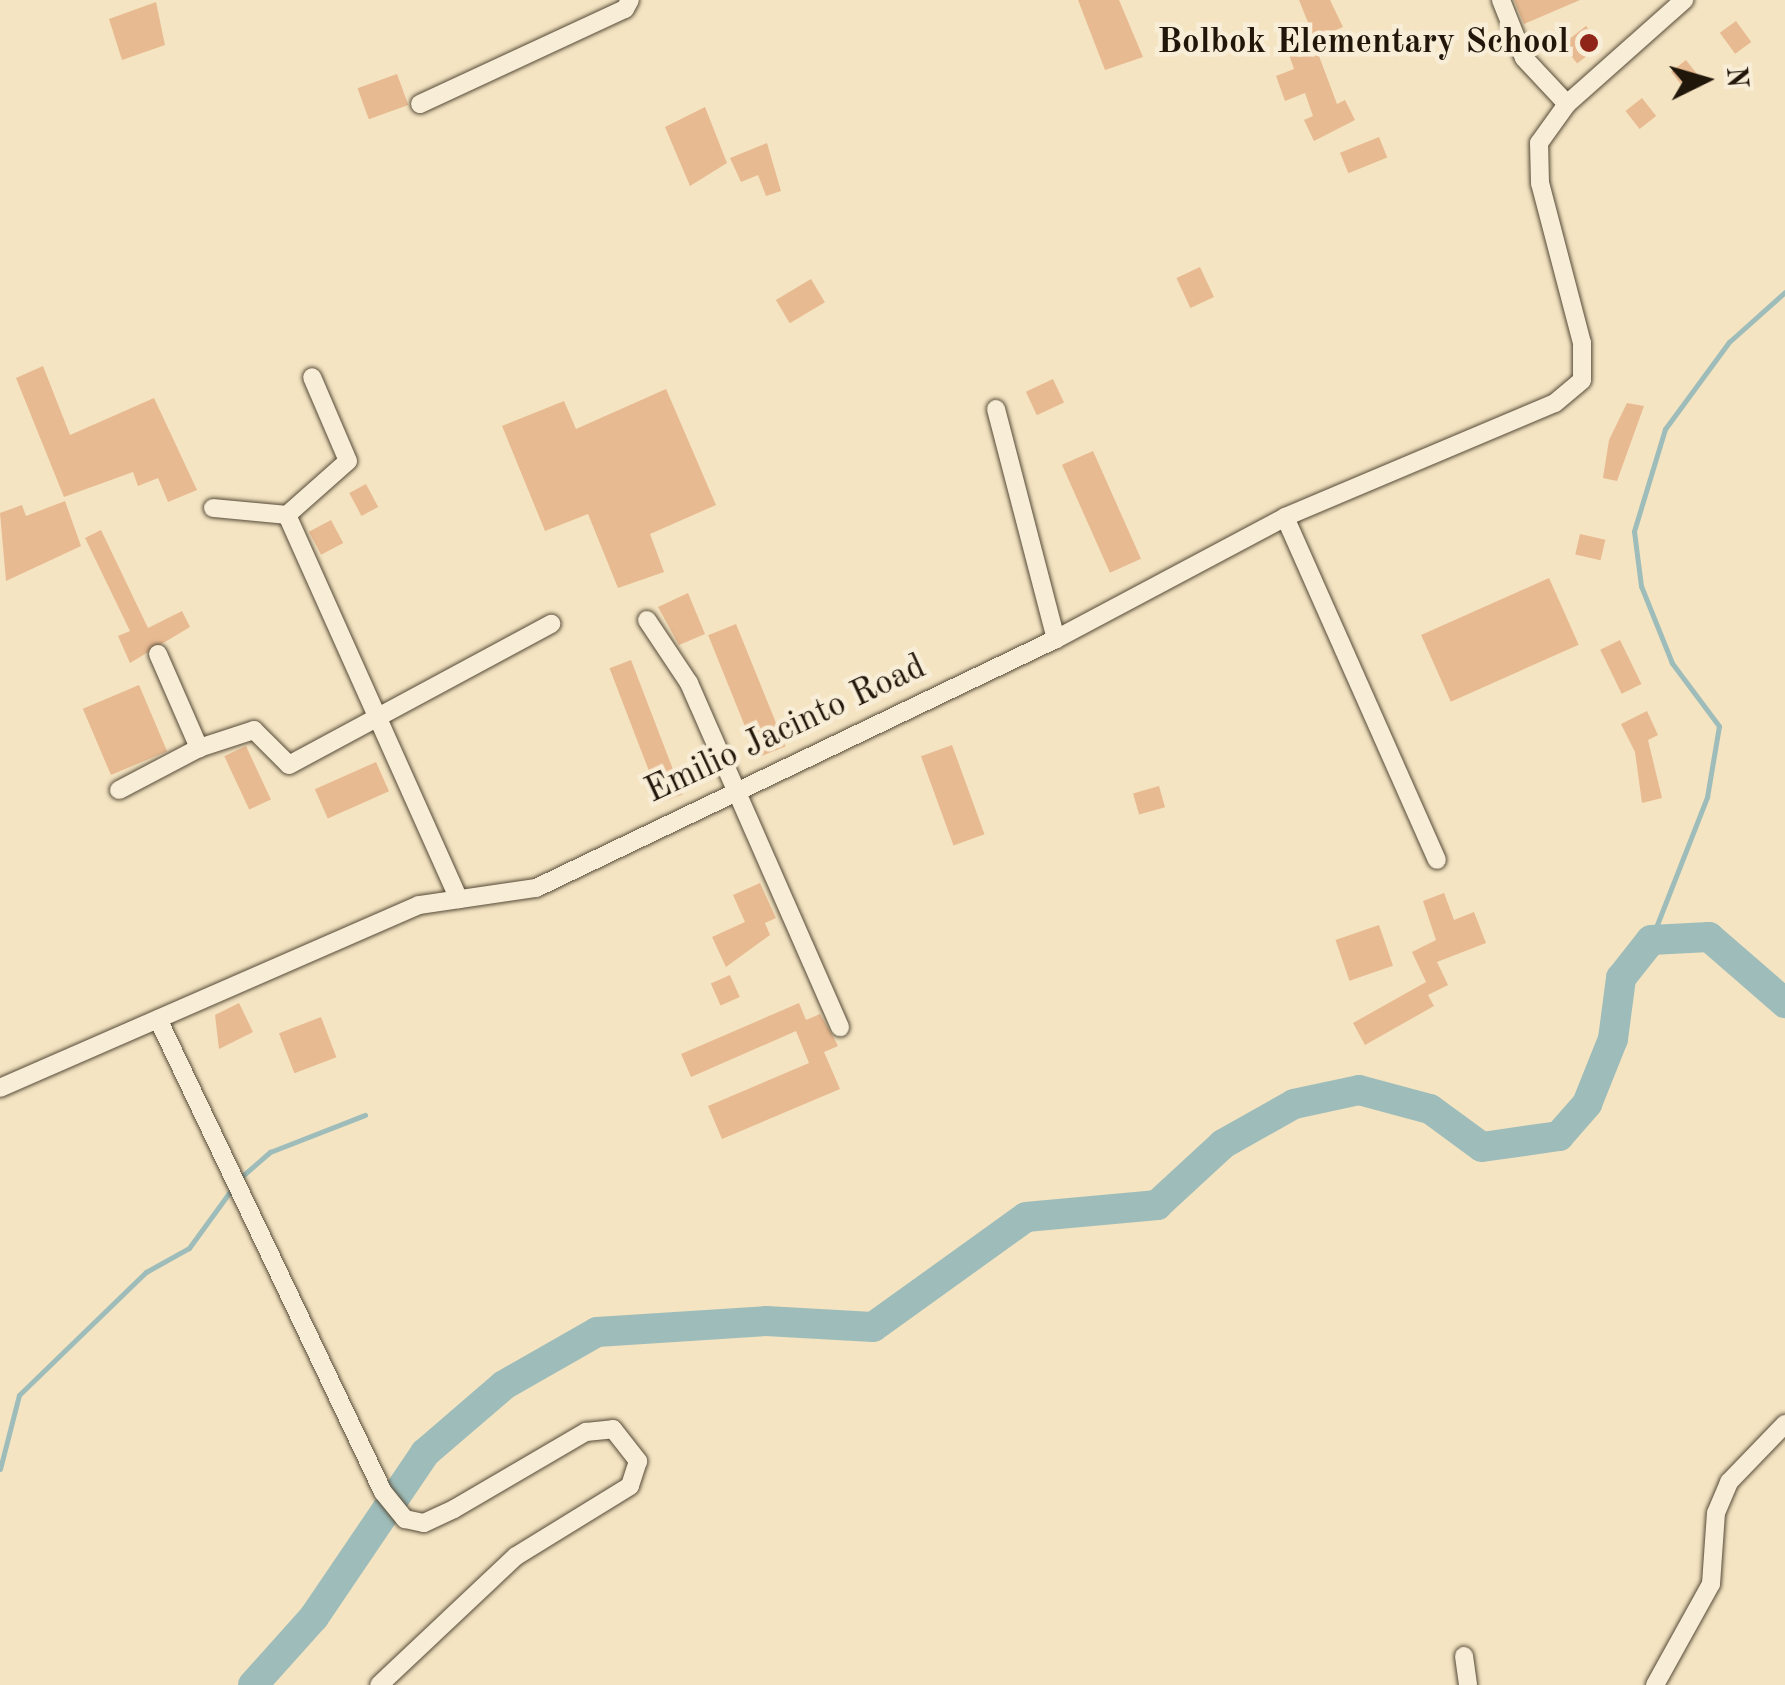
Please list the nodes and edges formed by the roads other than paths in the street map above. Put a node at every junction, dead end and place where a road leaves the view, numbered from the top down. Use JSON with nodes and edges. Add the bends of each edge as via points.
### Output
{"nodes":[{"id":1,"x":630,"y":0,"type":"edge"},
{"id":2,"x":1501,"y":0,"type":"edge"},
{"id":3,"x":1684,"y":0,"type":"edge"},
{"id":4,"x":420,"y":104,"type":"dead end"},
{"id":5,"x":1568,"y":104,"type":"junction"},
{"id":6,"x":312,"y":377,"type":"dead end"},
{"id":7,"x":996,"y":409,"type":"dead end"},
{"id":8,"x":213,"y":508,"type":"dead end"},
{"id":9,"x":287,"y":515,"type":"junction"},
{"id":10,"x":1285,"y":517,"type":"junction"},
{"id":11,"x":647,"y":620,"type":"dead end"},
{"id":12,"x":551,"y":624,"type":"dead end"},
{"id":13,"x":1056,"y":639,"type":"junction"},
{"id":14,"x":158,"y":654,"type":"dead end"},
{"id":15,"x":377,"y":724,"type":"junction"},
{"id":16,"x":199,"y":748,"type":"junction"},
{"id":17,"x":119,"y":790,"type":"dead end"},
{"id":18,"x":731,"y":792,"type":"junction"},
{"id":19,"x":1436,"y":860,"type":"dead end"},
{"id":20,"x":459,"y":899,"type":"junction"},
{"id":21,"x":158,"y":1018,"type":"junction"},
{"id":22,"x":840,"y":1027,"type":"dead end"},
{"id":23,"x":0,"y":1088,"type":"edge"},
{"id":24,"x":1785,"y":1424,"type":"edge"},
{"id":25,"x":1464,"y":1656,"type":"dead end"},
{"id":26,"x":380,"y":1685,"type":"edge"},
{"id":27,"x":1468,"y":1685,"type":"edge"},
{"id":28,"x":1654,"y":1685,"type":"edge"}],
"edges":[{"from":1,"to":4,"type":"street","via":[[625,9]]},
{"from":2,"to":5,"type":"street","via":[[1524,58]]},
{"from":3,"to":5,"type":"street"},
{"from":5,"to":10,"type":"street","name":"Emilio Jacinto Road","via":[[1539,143],[1540,183],[1582,343],[1582,380],[1554,403]]},
{"from":6,"to":9,"type":"street","via":[[348,462]]},
{"from":7,"to":13,"type":"street"},
{"from":8,"to":9,"type":"street"},
{"from":9,"to":15,"type":"street","via":[[348,636]]},
{"from":10,"to":13,"type":"street","name":"Emilio Jacinto Road"},
{"from":10,"to":19,"type":"street"},
{"from":11,"to":18,"type":"street","via":[[690,683]]},
{"from":12,"to":15,"type":"street"},
{"from":13,"to":18,"type":"street","name":"Emilio Jacinto Road"},
{"from":14,"to":16,"type":"street"},
{"from":15,"to":16,"type":"street","via":[[289,766],[268,738],[243,728]]},
{"from":15,"to":20,"type":"street"},
{"from":16,"to":17,"type":"street"},
{"from":18,"to":20,"type":"street","name":"Emilio Jacinto Road","via":[[536,888],[507,898]]},
{"from":18,"to":22,"type":"street"},
{"from":20,"to":21,"type":"street","name":"Emilio Jacinto Road","via":[[420,905]]},
{"from":21,"to":23,"type":"street","name":"Emilio Jacinto Road"},
{"from":21,"to":26,"type":"street","via":[[395,1509],[424,1523],[586,1432],[613,1429],[638,1461],[630,1486],[516,1556]]},
{"from":24,"to":28,"type":"street","via":[[1730,1482],[1716,1513],[1711,1584]]},
{"from":25,"to":27,"type":"street"}]}
